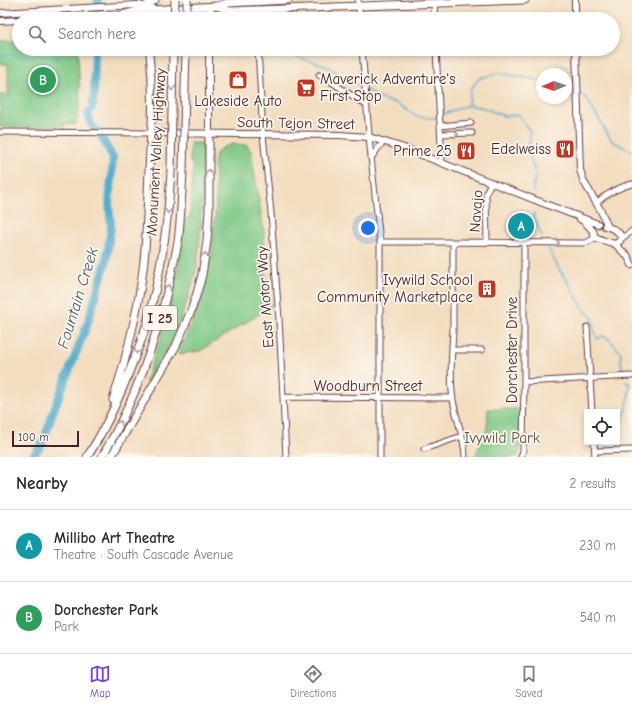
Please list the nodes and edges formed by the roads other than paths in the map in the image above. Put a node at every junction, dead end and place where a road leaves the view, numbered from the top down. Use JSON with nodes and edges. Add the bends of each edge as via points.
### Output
{"nodes":[{"id":1,"x":174,"y":0,"type":"edge"},
{"id":2,"x":187,"y":0,"type":"edge"},
{"id":3,"x":288,"y":0,"type":"edge"},
{"id":4,"x":525,"y":0,"type":"edge"},
{"id":5,"x":575,"y":0,"type":"edge"},
{"id":6,"x":254,"y":1,"type":"edge"},
{"id":7,"x":405,"y":2,"type":"edge"},
{"id":8,"x":435,"y":2,"type":"edge"},
{"id":9,"x":359,"y":3,"type":"edge"},
{"id":10,"x":150,"y":4,"type":"edge"},
{"id":11,"x":213,"y":4,"type":"edge"},
{"id":12,"x":349,"y":4,"type":"edge"},
{"id":13,"x":255,"y":10,"type":"joint"},
{"id":14,"x":136,"y":11,"type":"junction"},
{"id":15,"x":12,"y":12,"type":"edge"},
{"id":16,"x":16,"y":12,"type":"edge"},
{"id":17,"x":132,"y":12,"type":"edge"},
{"id":18,"x":174,"y":12,"type":"edge"},
{"id":19,"x":187,"y":12,"type":"edge"},
{"id":20,"x":575,"y":12,"type":"edge"},
{"id":21,"x":0,"y":13,"type":"edge"},
{"id":22,"x":12,"y":20,"type":"edge"},
{"id":23,"x":0,"y":21,"type":"edge"},
{"id":24,"x":150,"y":56,"type":"edge"},
{"id":25,"x":173,"y":56,"type":"edge"},
{"id":26,"x":186,"y":56,"type":"edge"},
{"id":27,"x":209,"y":56,"type":"edge"},
{"id":28,"x":258,"y":56,"type":"edge"},
{"id":29,"x":363,"y":56,"type":"edge"},
{"id":30,"x":436,"y":56,"type":"edge"},
{"id":31,"x":576,"y":56,"type":"edge"},
{"id":32,"x":319,"y":75,"type":"dead end"},
{"id":33,"x":366,"y":105,"type":"junction"},
{"id":34,"x":440,"y":123,"type":"junction"},
{"id":35,"x":472,"y":123,"type":"dead end"},
{"id":36,"x":0,"y":132,"type":"edge"},
{"id":37,"x":150,"y":133,"type":"junction"},
{"id":38,"x":472,"y":133,"type":"dead end"},
{"id":39,"x":209,"y":134,"type":"junction"},
{"id":40,"x":441,"y":134,"type":"junction"},
{"id":41,"x":263,"y":135,"type":"junction"},
{"id":42,"x":369,"y":137,"type":"junction"},
{"id":43,"x":384,"y":142,"type":"junction"},
{"id":44,"x":371,"y":158,"type":"junction"},
{"id":45,"x":442,"y":163,"type":"junction"},
{"id":46,"x":491,"y":182,"type":"junction"},
{"id":47,"x":632,"y":184,"type":"edge"},
{"id":48,"x":597,"y":202,"type":"junction"},
{"id":49,"x":601,"y":211,"type":"junction"},
{"id":50,"x":576,"y":216,"type":"junction"},
{"id":51,"x":599,"y":224,"type":"junction"},
{"id":52,"x":608,"y":227,"type":"junction"},
{"id":53,"x":593,"y":231,"type":"junction"},
{"id":54,"x":619,"y":232,"type":"junction"},
{"id":55,"x":630,"y":232,"type":"edge"},
{"id":56,"x":593,"y":239,"type":"junction"},
{"id":57,"x":619,"y":241,"type":"junction"},
{"id":58,"x":380,"y":242,"type":"junction"},
{"id":59,"x":453,"y":242,"type":"junction"},
{"id":60,"x":486,"y":242,"type":"junction"},
{"id":61,"x":524,"y":243,"type":"junction"},
{"id":62,"x":632,"y":265,"type":"edge"},
{"id":63,"x":587,"y":327,"type":"dead end"},
{"id":64,"x":452,"y":350,"type":"junction"},
{"id":65,"x":482,"y":350,"type":"dead end"},
{"id":66,"x":632,"y":376,"type":"edge"},
{"id":67,"x":590,"y":378,"type":"junction"},
{"id":68,"x":524,"y":382,"type":"junction"},
{"id":69,"x":283,"y":397,"type":"junction"},
{"id":70,"x":380,"y":398,"type":"junction"},
{"id":71,"x":453,"y":398,"type":"junction"},
{"id":72,"x":592,"y":409,"type":"edge"},
{"id":73,"x":106,"y":423,"type":"junction"},
{"id":74,"x":462,"y":436,"type":"junction"},
{"id":75,"x":594,"y":445,"type":"edge"},
{"id":76,"x":424,"y":449,"type":"dead end"},
{"id":77,"x":632,"y":450,"type":"edge"},
{"id":78,"x":595,"y":451,"type":"junction"},
{"id":79,"x":87,"y":457,"type":"edge"},
{"id":80,"x":102,"y":457,"type":"edge"},
{"id":81,"x":111,"y":457,"type":"edge"},
{"id":82,"x":286,"y":457,"type":"edge"},
{"id":83,"x":380,"y":457,"type":"edge"},
{"id":84,"x":465,"y":457,"type":"edge"},
{"id":85,"x":521,"y":457,"type":"edge"},
{"id":86,"x":595,"y":457,"type":"edge"}],
"edges":[{"from":1,"to":18,"type":"highway","bridge":true},
{"from":2,"to":19,"type":"highway","bridge":true},
{"from":3,"to":6,"type":"highway"},
{"from":4,"to":8,"type":"highway"},
{"from":5,"to":20,"type":"main road"},
{"from":6,"to":11,"type":"highway"},
{"from":7,"to":8,"type":"highway"},
{"from":7,"to":9,"type":"highway"},
{"from":9,"to":12,"type":"highway"},
{"from":10,"to":11,"type":"highway"},
{"from":10,"to":14,"type":"highway"},
{"from":11,"to":13,"type":"highway","via":[[230,11]]},
{"from":12,"to":13,"type":"highway"},
{"from":14,"to":16,"type":"main road","via":[[64,9]]},
{"from":14,"to":17,"type":"highway"},
{"from":15,"to":21,"type":"main road"},
{"from":22,"to":23,"type":"main road"},
{"from":24,"to":37,"type":"main road"},
{"from":25,"to":73,"type":"highway","name":"Monument Valley Highway","number":"I 25","one_way":true,"bridge":true,"via":[[169,198],[156,286],[137,351]]},
{"from":80,"to":26,"type":"highway","name":"Monument Valley Highway","number":"I 25","one_way":true,"bridge":true,"via":[[141,376],[156,334],[178,243],[182,207]]},
{"from":27,"to":39,"type":"main road"},
{"from":28,"to":41,"type":"street","name":"East Motor Way"},
{"from":29,"to":33,"type":"street"},
{"from":30,"to":34,"type":"street"},
{"from":31,"to":48,"type":"main road","via":[[580,170],[584,182]]},
{"from":32,"to":33,"type":"street"},
{"from":33,"to":42,"type":"street"},
{"from":34,"to":35,"type":"street"},
{"from":34,"to":40,"type":"street"},
{"from":36,"to":37,"type":"street","name":"South Tejon Street"},
{"from":37,"to":39,"type":"main road","name":"South Tejon Street"},
{"from":37,"to":73,"type":"highway","via":[[144,254],[137,307]]},
{"from":40,"to":38,"type":"street","one_way":true},
{"from":39,"to":41,"type":"main road","name":"South Tejon Street"},
{"from":81,"to":39,"type":"highway","one_way":true,"via":[[176,346],[197,293],[208,234]]},
{"from":40,"to":45,"type":"street"},
{"from":41,"to":42,"type":"main road","name":"South Tejon Street"},
{"from":41,"to":69,"type":"street","name":"East Motor Way","via":[[271,213]]},
{"from":42,"to":43,"type":"main road","name":"South Tejon Street"},
{"from":42,"to":44,"type":"street"},
{"from":43,"to":44,"type":"street"},
{"from":43,"to":45,"type":"main road","name":"South Tejon Street"},
{"from":44,"to":58,"type":"street"},
{"from":45,"to":46,"type":"main road","name":"South Tejon Street"},
{"from":46,"to":50,"type":"main road","name":"South Tejon Street"},
{"from":46,"to":60,"type":"street","name":"Navajo","via":[[486,194]]},
{"from":47,"to":48,"type":"street","via":[[623,186]]},
{"from":48,"to":49,"type":"main road"},
{"from":49,"to":51,"type":"main road"},
{"from":49,"to":52,"type":"main road"},
{"from":50,"to":51,"type":"main road","name":"South Tejon Street"},
{"from":50,"to":53,"type":"main road"},
{"from":51,"to":52,"type":"main road","name":"South Tejon Street"},
{"from":51,"to":53,"type":"main road"},
{"from":52,"to":54,"type":"main road","name":"South Tejon Street"},
{"from":53,"to":56,"type":"main road"},
{"from":54,"to":55,"type":"street"},
{"from":54,"to":57,"type":"main road"},
{"from":55,"to":57,"type":"street"},
{"from":56,"to":57,"type":"main road"},
{"from":61,"to":56,"type":"street","one_way":true,"via":[[586,243]]},
{"from":57,"to":62,"type":"main road"},
{"from":58,"to":59,"type":"street"},
{"from":58,"to":70,"type":"street"},
{"from":59,"to":60,"type":"street"},
{"from":59,"to":64,"type":"street"},
{"from":60,"to":61,"type":"street"},
{"from":61,"to":68,"type":"street","name":"Dorchester Drive"},
{"from":63,"to":67,"type":"street"},
{"from":64,"to":65,"type":"street"},
{"from":64,"to":71,"type":"street"},
{"from":66,"to":67,"type":"street"},
{"from":67,"to":68,"type":"street"},
{"from":67,"to":72,"type":"street"},
{"from":68,"to":85,"type":"street","name":"Dorchester Drive"},
{"from":69,"to":70,"type":"street","name":"Woodburn Street"},
{"from":69,"to":82,"type":"street","name":"East Motor Way"},
{"from":70,"to":71,"type":"street","name":"Woodburn Street"},
{"from":70,"to":83,"type":"street"},
{"from":71,"to":74,"type":"street"},
{"from":73,"to":79,"type":"highway","name":"Monument Valley Highway","number":"I 25"},
{"from":74,"to":76,"type":"street"},
{"from":74,"to":84,"type":"street"},
{"from":75,"to":78,"type":"street"},
{"from":77,"to":78,"type":"street"},
{"from":78,"to":86,"type":"street"}]}
